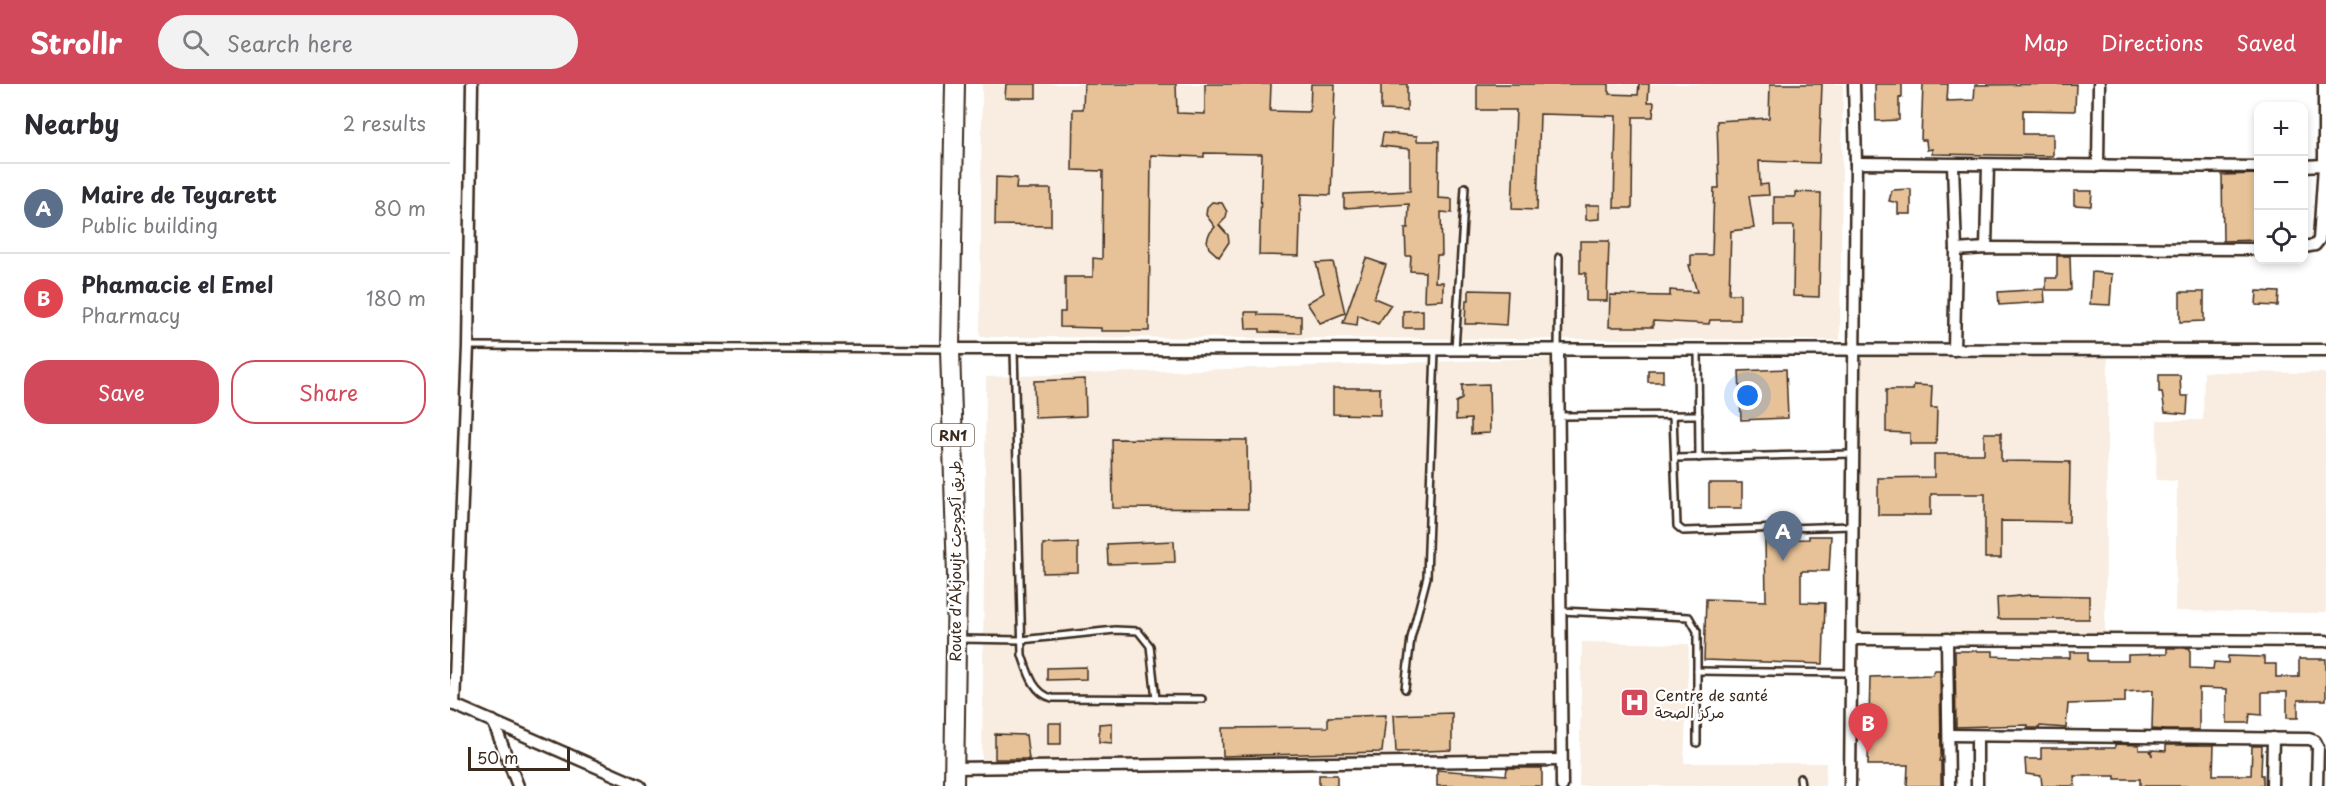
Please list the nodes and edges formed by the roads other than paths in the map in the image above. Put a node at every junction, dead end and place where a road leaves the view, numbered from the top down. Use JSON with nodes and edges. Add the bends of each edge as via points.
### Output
{"nodes":[{"id":1,"x":472,"y":84,"type":"edge"},
{"id":2,"x":955,"y":84,"type":"edge"},
{"id":3,"x":1854,"y":84,"type":"edge"},
{"id":4,"x":2098,"y":84,"type":"edge"},
{"id":5,"x":2324,"y":84,"type":"edge"},
{"id":6,"x":1856,"y":163,"type":"junction"},
{"id":7,"x":1953,"y":165,"type":"junction"},
{"id":8,"x":1988,"y":165,"type":"junction"},
{"id":9,"x":2324,"y":165,"type":"junction"},
{"id":10,"x":2098,"y":166,"type":"junction"},
{"id":11,"x":2308,"y":166,"type":"edge"},
{"id":12,"x":2254,"y":167,"type":"edge"},
{"id":13,"x":1465,"y":187,"type":"dead end"},
{"id":14,"x":2308,"y":246,"type":"edge"},
{"id":15,"x":1986,"y":248,"type":"junction"},
{"id":16,"x":2254,"y":249,"type":"edge"},
{"id":17,"x":1956,"y":250,"type":"junction"},
{"id":18,"x":1559,"y":257,"type":"dead end"},
{"id":19,"x":468,"y":346,"type":"junction"},
{"id":20,"x":950,"y":349,"type":"junction"},
{"id":21,"x":1014,"y":350,"type":"junction"},
{"id":22,"x":1435,"y":350,"type":"junction"},
{"id":23,"x":1455,"y":350,"type":"junction"},
{"id":24,"x":1558,"y":350,"type":"junction"},
{"id":25,"x":1698,"y":350,"type":"junction"},
{"id":26,"x":1854,"y":350,"type":"junction"},
{"id":27,"x":1954,"y":350,"type":"junction"},
{"id":28,"x":2326,"y":350,"type":"edge"},
{"id":29,"x":1673,"y":415,"type":"junction"},
{"id":30,"x":1699,"y":415,"type":"junction"},
{"id":31,"x":1558,"y":416,"type":"junction"},
{"id":32,"x":1853,"y":454,"type":"junction"},
{"id":33,"x":1675,"y":458,"type":"junction"},
{"id":34,"x":1699,"y":458,"type":"junction"},
{"id":35,"x":1852,"y":526,"type":"junction"},
{"id":36,"x":1560,"y":611,"type":"junction"},
{"id":37,"x":955,"y":639,"type":"junction"},
{"id":38,"x":1852,"y":639,"type":"junction"},
{"id":39,"x":1947,"y":639,"type":"junction"},
{"id":40,"x":1021,"y":640,"type":"junction"},
{"id":41,"x":2326,"y":641,"type":"edge"},
{"id":42,"x":1697,"y":670,"type":"junction"},
{"id":43,"x":1851,"y":673,"type":"junction"},
{"id":44,"x":1405,"y":689,"type":"dead end"},
{"id":45,"x":1156,"y":699,"type":"junction"},
{"id":46,"x":1202,"y":699,"type":"dead end"},
{"id":47,"x":452,"y":704,"type":"edge"},
{"id":48,"x":493,"y":721,"type":"junction"},
{"id":49,"x":1949,"y":735,"type":"junction"},
{"id":50,"x":1977,"y":737,"type":"junction"},
{"id":51,"x":2273,"y":738,"type":"junction"},
{"id":52,"x":1697,"y":743,"type":"dead end"},
{"id":53,"x":1561,"y":760,"type":"junction"},
{"id":54,"x":954,"y":777,"type":"edge"},
{"id":55,"x":1800,"y":778,"type":"dead end"},
{"id":56,"x":518,"y":786,"type":"edge"},
{"id":57,"x":640,"y":786,"type":"edge"},
{"id":58,"x":1562,"y":786,"type":"edge"},
{"id":59,"x":1801,"y":786,"type":"edge"},
{"id":60,"x":1850,"y":786,"type":"edge"},
{"id":61,"x":1949,"y":786,"type":"edge"},
{"id":62,"x":1977,"y":786,"type":"edge"},
{"id":63,"x":2272,"y":786,"type":"edge"},
{"id":64,"x":2317,"y":786,"type":"edge"}],
"edges":[{"from":1,"to":19,"type":"street"},
{"from":2,"to":20,"type":"highway","name":"Route d'Akjoujt طريق أكجوجت","number":"RN1"},
{"from":3,"to":6,"type":"street"},
{"from":4,"to":10,"type":"street"},
{"from":5,"to":9,"type":"street"},
{"from":6,"to":7,"type":"street"},
{"from":6,"to":26,"type":"street"},
{"from":7,"to":8,"type":"street"},
{"from":7,"to":17,"type":"street"},
{"from":8,"to":10,"type":"street"},
{"from":8,"to":15,"type":"street"},
{"from":9,"to":11,"type":"street"},
{"from":9,"to":14,"type":"street","via":[[2319,240]]},
{"from":10,"to":12,"type":"street"},
{"from":13,"to":23,"type":"lane"},
{"from":15,"to":16,"type":"street"},
{"from":15,"to":17,"type":"street"},
{"from":17,"to":27,"type":"street"},
{"from":18,"to":24,"type":"lane"},
{"from":19,"to":20,"type":"lane"},
{"from":19,"to":47,"type":"street"},
{"from":20,"to":21,"type":"street"},
{"from":20,"to":37,"type":"highway","name":"Route d'Akjoujt طريق أكجوجت","number":"RN1","via":[[957,576]]},
{"from":21,"to":22,"type":"street"},
{"from":21,"to":40,"type":"lane"},
{"from":22,"to":23,"type":"street"},
{"from":22,"to":44,"type":"lane","via":[[1427,577],[1411,638]]},
{"from":23,"to":24,"type":"street"},
{"from":24,"to":25,"type":"street"},
{"from":24,"to":31,"type":"street"},
{"from":25,"to":26,"type":"street"},
{"from":25,"to":30,"type":"lane"},
{"from":26,"to":27,"type":"street"},
{"from":26,"to":32,"type":"street"},
{"from":27,"to":28,"type":"street"},
{"from":29,"to":30,"type":"lane"},
{"from":29,"to":31,"type":"lane"},
{"from":29,"to":33,"type":"lane"},
{"from":30,"to":34,"type":"lane"},
{"from":31,"to":36,"type":"street"},
{"from":32,"to":34,"type":"lane"},
{"from":32,"to":35,"type":"street"},
{"from":33,"to":34,"type":"lane"},
{"from":33,"to":35,"type":"lane","via":[[1677,526],[1683,531]]},
{"from":35,"to":38,"type":"street"},
{"from":36,"to":42,"type":"lane","via":[[1689,617],[1697,631]]},
{"from":36,"to":53,"type":"street"},
{"from":37,"to":40,"type":"lane"},
{"from":37,"to":54,"type":"highway","name":"Route d'Akjoujt طريق أكجوجت","number":"RN1"},
{"from":38,"to":39,"type":"street"},
{"from":38,"to":43,"type":"street"},
{"from":39,"to":41,"type":"street"},
{"from":39,"to":49,"type":"street"},
{"from":40,"to":45,"type":"lane","via":[[1029,675],[1044,696]]},
{"from":40,"to":45,"type":"lane","via":[[1138,631],[1150,646]]},
{"from":42,"to":43,"type":"lane"},
{"from":42,"to":52,"type":"lane"},
{"from":43,"to":60,"type":"street"},
{"from":45,"to":46,"type":"lane"},
{"from":47,"to":48,"type":"street"},
{"from":48,"to":56,"type":"street"},
{"from":48,"to":57,"type":"street"},
{"from":49,"to":50,"type":"street"},
{"from":49,"to":61,"type":"street"},
{"from":50,"to":51,"type":"street"},
{"from":50,"to":62,"type":"street"},
{"from":51,"to":63,"type":"street"},
{"from":51,"to":64,"type":"street","via":[[2315,741]]},
{"from":53,"to":54,"type":"street"},
{"from":53,"to":58,"type":"street"},
{"from":55,"to":59,"type":"lane"}]}
